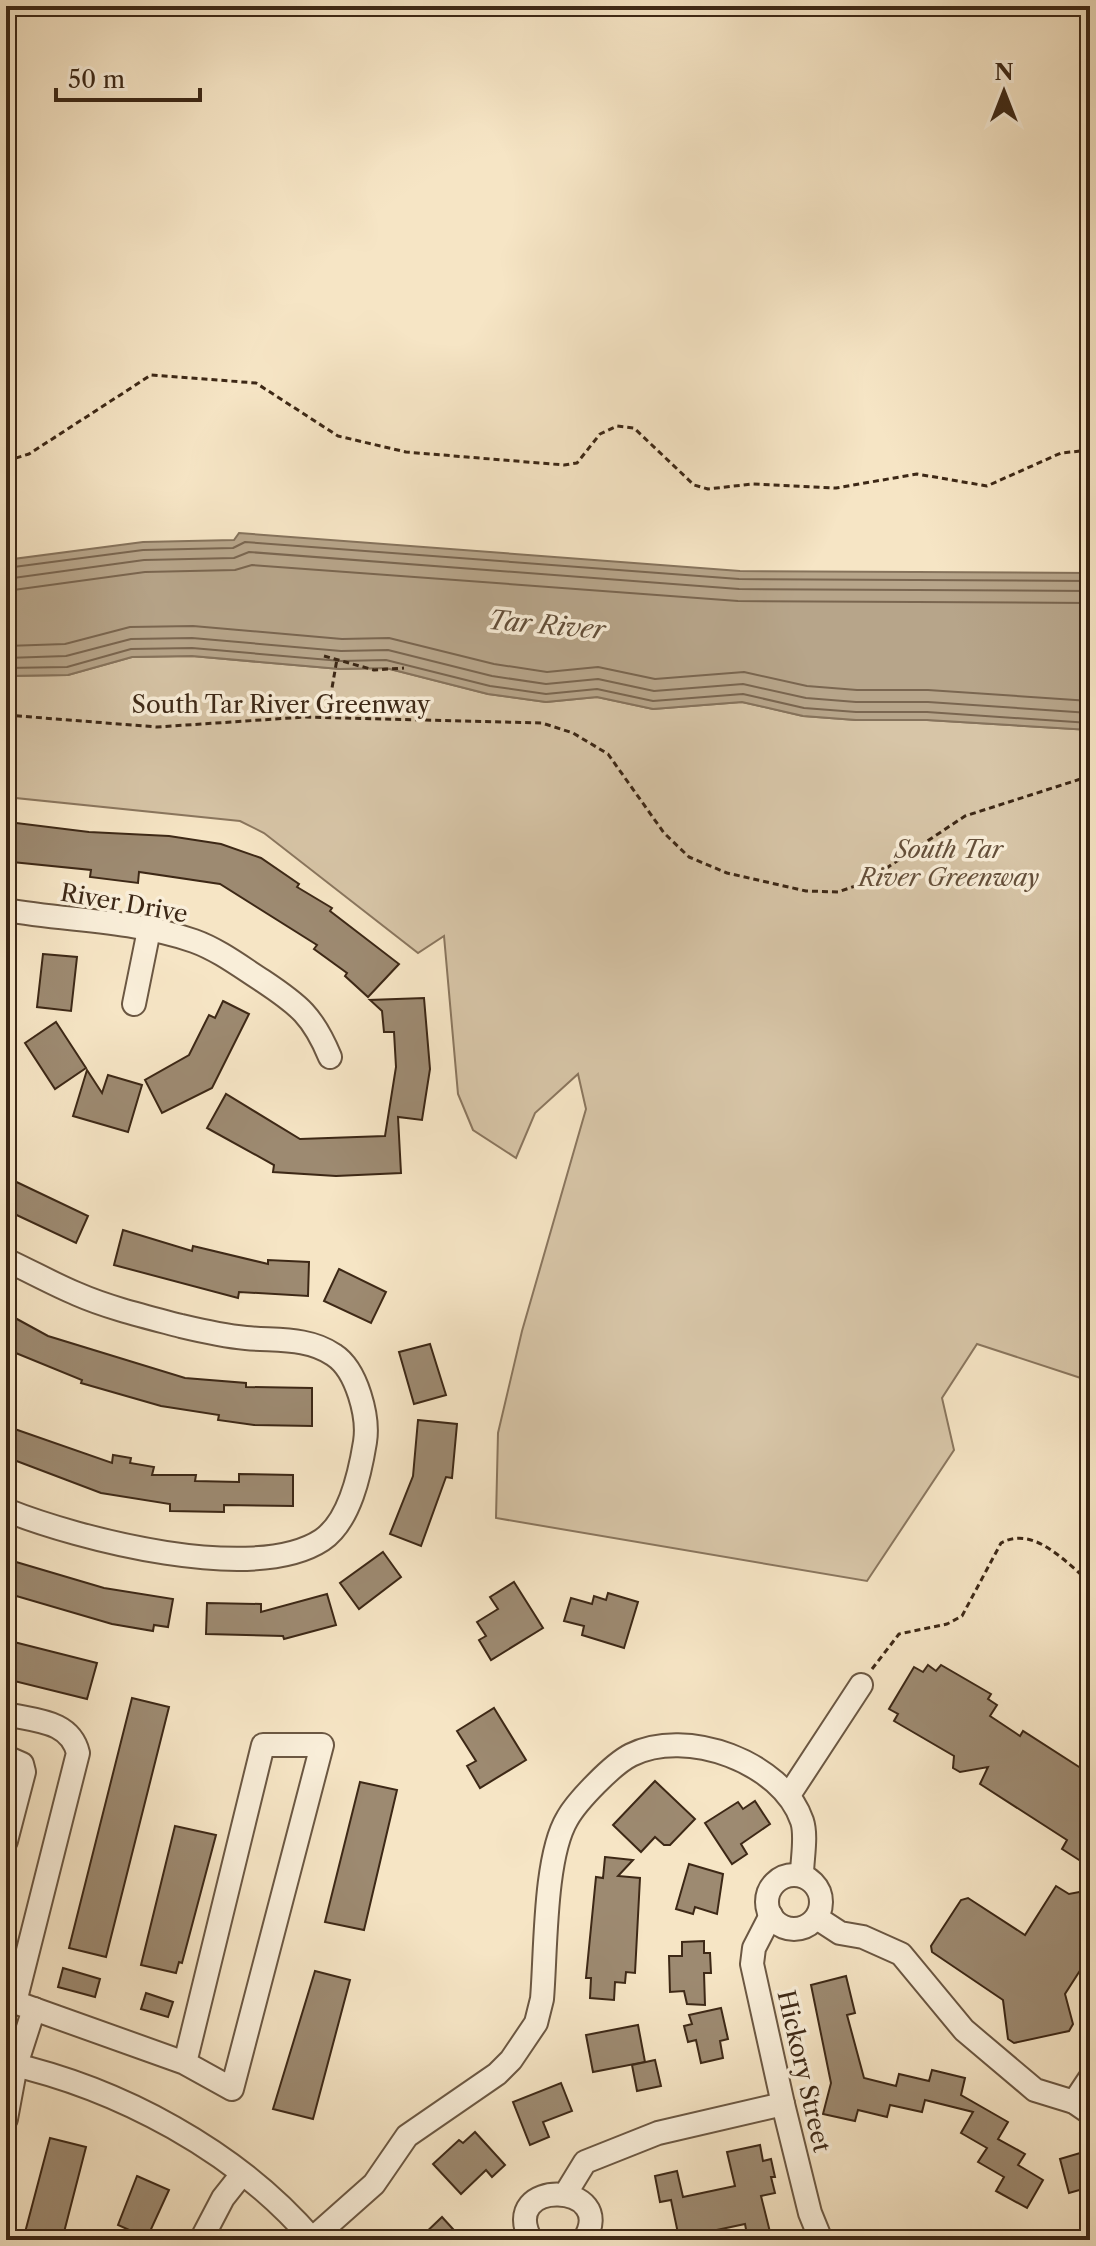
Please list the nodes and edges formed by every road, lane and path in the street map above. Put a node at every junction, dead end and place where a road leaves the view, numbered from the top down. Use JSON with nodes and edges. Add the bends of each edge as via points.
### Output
{"nodes":[{"id":1,"x":1090,"y":450,"type":"edge"},
{"id":2,"x":6,"y":461,"type":"edge"},
{"id":3,"x":324,"y":656,"type":"dead end"},
{"id":4,"x":337,"y":659,"type":"junction"},
{"id":5,"x":404,"y":668,"type":"dead end"},
{"id":6,"x":6,"y":715,"type":"edge"},
{"id":7,"x":327,"y":717,"type":"junction"},
{"id":8,"x":1090,"y":776,"type":"edge"},
{"id":9,"x":6,"y":910,"type":"edge"},
{"id":10,"x":149,"y":930,"type":"junction"},
{"id":11,"x":134,"y":1004,"type":"dead end"},
{"id":12,"x":330,"y":1057,"type":"dead end"},
{"id":13,"x":6,"y":1260,"type":"edge"},
{"id":14,"x":6,"y":1510,"type":"edge"},
{"id":15,"x":1090,"y":1582,"type":"edge"},
{"id":16,"x":861,"y":1685,"type":"joint"},
{"id":17,"x":6,"y":1714,"type":"edge"},
{"id":18,"x":6,"y":1757,"type":"edge"},
{"id":19,"x":789,"y":1795,"type":"junction"},
{"id":20,"x":6,"y":1841,"type":"edge"},
{"id":21,"x":802,"y":1875,"type":"junction"},
{"id":22,"x":771,"y":1915,"type":"junction"},
{"id":23,"x":817,"y":1918,"type":"junction"},
{"id":24,"x":18,"y":2003,"type":"edge"},
{"id":25,"x":185,"y":2063,"type":"junction"},
{"id":26,"x":11,"y":2064,"type":"edge"},
{"id":27,"x":1090,"y":2078,"type":"edge"},
{"id":28,"x":783,"y":2104,"type":"junction"},
{"id":29,"x":1082,"y":2108,"type":"edge"},
{"id":30,"x":6,"y":2119,"type":"edge"},
{"id":31,"x":242,"y":2174,"type":"junction"},
{"id":32,"x":566,"y":2193,"type":"junction"},
{"id":33,"x":201,"y":2240,"type":"edge"},
{"id":34,"x":312,"y":2240,"type":"edge"},
{"id":35,"x":531,"y":2240,"type":"edge"},
{"id":36,"x":584,"y":2240,"type":"edge"},
{"id":37,"x":821,"y":2240,"type":"edge"}],
"edges":[{"from":1,"to":2,"type":"path","via":[[1048,457],[987,486],[917,474],[836,488],[752,484],[708,489],[694,485],[634,428],[617,426],[600,434],[577,463],[564,465],[406,452],[338,436],[256,383],[151,375],[29,454]]},
{"from":3,"to":4,"type":"path"},
{"from":4,"to":5,"type":"path","via":[[374,670]]},
{"from":4,"to":7,"type":"path"},
{"from":6,"to":7,"type":"path","name":"South Tar River Greenway","via":[[157,727]]},
{"from":7,"to":8,"type":"path","name":"South Tar River Greenway","via":[[542,723],[573,733],[608,754],[664,833],[689,857],[727,873],[806,891],[838,892],[864,883],[965,816]]},
{"from":9,"to":10,"type":"street","name":"River Drive"},
{"from":10,"to":11,"type":"street"},
{"from":10,"to":12,"type":"street","name":"River Drive","via":[[195,942],[230,959],[304,1010]]},
{"from":13,"to":14,"type":"street","via":[[77,1294],[183,1326],[244,1338],[299,1341],[336,1356],[363,1399],[367,1431],[344,1514],[324,1539],[284,1557],[184,1555],[55,1529]]},
{"from":15,"to":16,"type":"path","via":[[1031,1538],[1009,1539],[1001,1543],[962,1616],[899,1634]]},
{"from":16,"to":19,"type":"street"},
{"from":17,"to":24,"type":"street","via":[[60,1727],[72,1736],[78,1753]]},
{"from":18,"to":20,"type":"street","via":[[22,1764],[24,1772]]},
{"from":19,"to":21,"type":"street","via":[[803,1823]]},
{"from":19,"to":34,"type":"street","via":[[756,1767],[702,1749],[652,1748],[613,1767],[567,1817],[557,1841],[536,2023],[497,2074],[407,2136],[374,2184]]},
{"from":21,"to":22,"type":"street","name":"Hickory Street","via":[[783,1876],[769,1889],[766,1908]]},
{"from":21,"to":23,"type":"street","via":[[820,1893]]},
{"from":22,"to":23,"type":"street","via":[[776,1924],[794,1930]]},
{"from":22,"to":28,"type":"street","name":"Hickory Street","via":[[752,1964]]},
{"from":23,"to":29,"type":"street","via":[[840,1933],[901,1954],[964,2030],[1035,2090]]},
{"from":24,"to":25,"type":"street"},
{"from":24,"to":26,"type":"street"},
{"from":25,"to":25,"type":"street","via":[[232,2089],[322,1745],[263,1745]]},
{"from":26,"to":30,"type":"street"},
{"from":26,"to":31,"type":"street","via":[[67,2079],[134,2108]]},
{"from":27,"to":29,"type":"street"},
{"from":28,"to":32,"type":"street","via":[[658,2133],[585,2162]]},
{"from":28,"to":37,"type":"street","name":"Hickory Street"},
{"from":31,"to":33,"type":"street"},
{"from":31,"to":34,"type":"street"},
{"from":32,"to":35,"type":"street","via":[[535,2201],[527,2215]]},
{"from":32,"to":36,"type":"street","via":[[581,2201],[589,2216]]}]}
